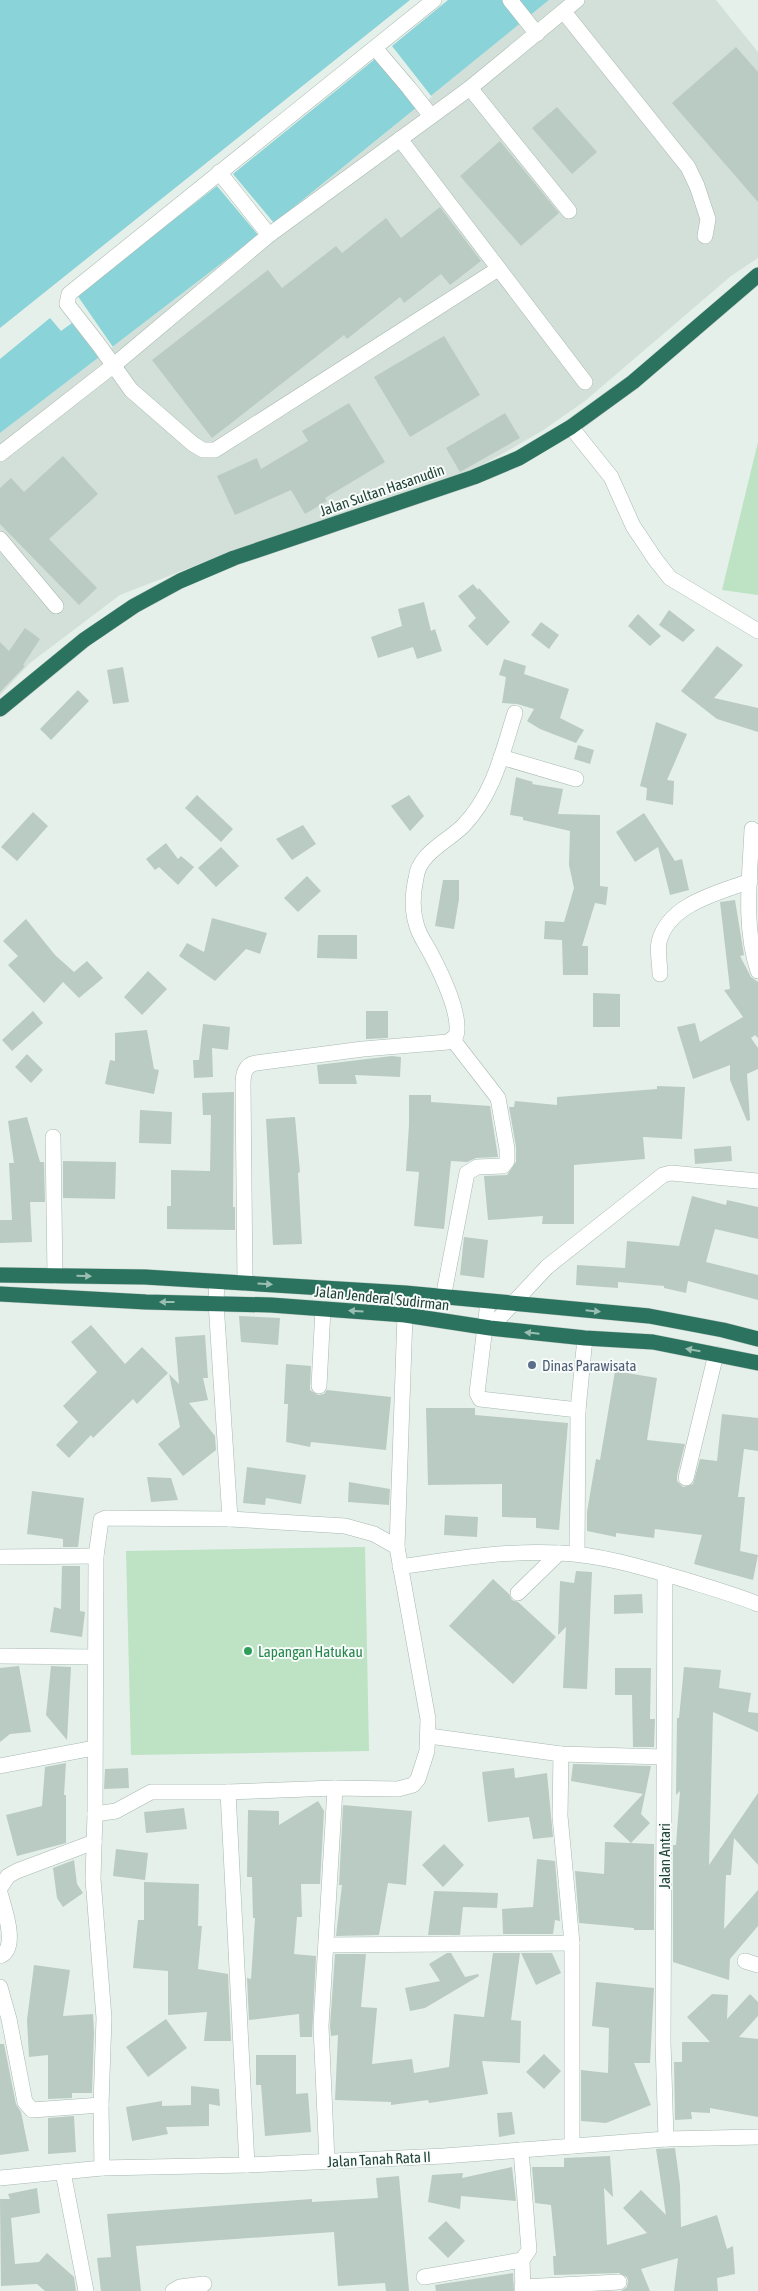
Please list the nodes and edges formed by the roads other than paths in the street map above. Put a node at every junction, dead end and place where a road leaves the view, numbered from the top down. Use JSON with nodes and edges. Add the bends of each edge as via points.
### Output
{"nodes":[{"id":1,"x":434,"y":0,"type":"edge"},
{"id":2,"x":510,"y":0,"type":"edge"},
{"id":3,"x":577,"y":0,"type":"edge"},
{"id":4,"x":564,"y":12,"type":"junction"},
{"id":5,"x":537,"y":34,"type":"junction"},
{"id":6,"x":375,"y":48,"type":"junction"},
{"id":7,"x":470,"y":88,"type":"junction"},
{"id":8,"x":431,"y":116,"type":"junction"},
{"id":9,"x":400,"y":140,"type":"junction"},
{"id":10,"x":219,"y":172,"type":"junction"},
{"id":11,"x":569,"y":212,"type":"dead end"},
{"id":12,"x":269,"y":235,"type":"junction"},
{"id":13,"x":705,"y":236,"type":"dead end"},
{"id":14,"x":498,"y":269,"type":"junction"},
{"id":15,"x":758,"y":275,"type":"edge"},
{"id":16,"x":114,"y":365,"type":"junction"},
{"id":17,"x":585,"y":382,"type":"dead end"},
{"id":18,"x":571,"y":427,"type":"junction"},
{"id":19,"x":0,"y":454,"type":"edge"},
{"id":20,"x":0,"y":539,"type":"edge"},
{"id":21,"x":56,"y":606,"type":"dead end"},
{"id":22,"x":758,"y":631,"type":"edge"},
{"id":23,"x":0,"y":709,"type":"edge"},
{"id":24,"x":515,"y":713,"type":"dead end"},
{"id":25,"x":501,"y":757,"type":"junction"},
{"id":26,"x":576,"y":779,"type":"dead end"},
{"id":27,"x":752,"y":829,"type":"dead end"},
{"id":28,"x":750,"y":881,"type":"junction"},
{"id":29,"x":758,"y":971,"type":"edge"},
{"id":30,"x":660,"y":974,"type":"dead end"},
{"id":31,"x":453,"y":1040,"type":"junction"},
{"id":32,"x":53,"y":1137,"type":"dead end"},
{"id":33,"x":758,"y":1181,"type":"edge"},
{"id":34,"x":0,"y":1275,"type":"edge"},
{"id":35,"x":55,"y":1276,"type":"junction"},
{"id":36,"x":217,"y":1281,"type":"junction"},
{"id":37,"x":245,"y":1283,"type":"junction"},
{"id":38,"x":0,"y":1294,"type":"edge"},
{"id":39,"x":443,"y":1298,"type":"junction"},
{"id":40,"x":216,"y":1302,"type":"junction"},
{"id":41,"x":488,"y":1302,"type":"junction"},
{"id":42,"x":513,"y":1305,"type":"junction"},
{"id":43,"x":323,"y":1309,"type":"junction"},
{"id":44,"x":405,"y":1315,"type":"junction"},
{"id":45,"x":488,"y":1328,"type":"junction"},
{"id":46,"x":585,"y":1338,"type":"junction"},
{"id":47,"x":758,"y":1340,"type":"edge"},
{"id":48,"x":716,"y":1354,"type":"junction"},
{"id":49,"x":758,"y":1363,"type":"edge"},
{"id":50,"x":319,"y":1386,"type":"dead end"},
{"id":51,"x":578,"y":1410,"type":"junction"},
{"id":52,"x":686,"y":1478,"type":"dead end"},
{"id":53,"x":230,"y":1519,"type":"junction"},
{"id":54,"x":397,"y":1547,"type":"junction"},
{"id":55,"x":559,"y":1553,"type":"junction"},
{"id":56,"x":577,"y":1554,"type":"junction"},
{"id":57,"x":96,"y":1556,"type":"junction"},
{"id":58,"x":0,"y":1557,"type":"edge"},
{"id":59,"x":400,"y":1567,"type":"junction"},
{"id":60,"x":665,"y":1574,"type":"junction"},
{"id":61,"x":518,"y":1593,"type":"dead end"},
{"id":62,"x":758,"y":1604,"type":"edge"},
{"id":63,"x":0,"y":1656,"type":"edge"},
{"id":64,"x":95,"y":1657,"type":"junction"},
{"id":65,"x":429,"y":1736,"type":"junction"},
{"id":66,"x":94,"y":1748,"type":"junction"},
{"id":67,"x":561,"y":1754,"type":"junction"},
{"id":68,"x":663,"y":1757,"type":"junction"},
{"id":69,"x":0,"y":1766,"type":"edge"},
{"id":70,"x":335,"y":1788,"type":"junction"},
{"id":71,"x":228,"y":1792,"type":"junction"},
{"id":72,"x":95,"y":1814,"type":"junction"},
{"id":73,"x":94,"y":1842,"type":"junction"},
{"id":74,"x":0,"y":1888,"type":"edge"},
{"id":75,"x":0,"y":1893,"type":"edge"},
{"id":76,"x":572,"y":1943,"type":"junction"},
{"id":77,"x":326,"y":1945,"type":"junction"},
{"id":78,"x":0,"y":1956,"type":"edge"},
{"id":79,"x":0,"y":1987,"type":"edge"},
{"id":80,"x":101,"y":2105,"type":"junction"},
{"id":81,"x":758,"y":2137,"type":"edge"},
{"id":82,"x":666,"y":2139,"type":"junction"},
{"id":83,"x":572,"y":2146,"type":"junction"},
{"id":84,"x":521,"y":2150,"type":"junction"},
{"id":85,"x":327,"y":2161,"type":"junction"},
{"id":86,"x":247,"y":2165,"type":"junction"},
{"id":87,"x":102,"y":2168,"type":"junction"},
{"id":88,"x":63,"y":2172,"type":"junction"},
{"id":89,"x":0,"y":2178,"type":"edge"},
{"id":90,"x":522,"y":2260,"type":"junction"},
{"id":91,"x":424,"y":2277,"type":"dead end"},
{"id":92,"x":620,"y":2282,"type":"dead end"},
{"id":93,"x":204,"y":2284,"type":"dead end"},
{"id":94,"x":523,"y":2289,"type":"edge"},
{"id":95,"x":86,"y":2291,"type":"edge"},
{"id":96,"x":173,"y":2291,"type":"edge"}],
"edges":[{"from":1,"to":6,"type":"street"},
{"from":2,"to":5,"type":"street"},
{"from":3,"to":4,"type":"street"},
{"from":4,"to":5,"type":"street"},
{"from":4,"to":13,"type":"street","via":[[688,167],[708,219]]},
{"from":5,"to":7,"type":"street"},
{"from":6,"to":8,"type":"street"},
{"from":6,"to":10,"type":"street"},
{"from":7,"to":8,"type":"street"},
{"from":7,"to":11,"type":"street"},
{"from":8,"to":9,"type":"street"},
{"from":9,"to":12,"type":"street"},
{"from":9,"to":14,"type":"street"},
{"from":10,"to":12,"type":"street"},
{"from":10,"to":16,"type":"street","via":[[69,294],[67,304]]},
{"from":12,"to":16,"type":"street"},
{"from":14,"to":16,"type":"street","via":[[215,450],[204,450],[193,444],[132,390]]},
{"from":14,"to":17,"type":"street"},
{"from":15,"to":18,"type":"highway","name":"Jalan Sultan Hasanudin","via":[[633,382]]},
{"from":16,"to":19,"type":"street"},
{"from":18,"to":22,"type":"street","via":[[610,477],[633,526],[670,578]]},
{"from":18,"to":23,"type":"highway","name":"Jalan Sultan Hasanudin","via":[[519,458],[474,477],[234,558],[180,581],[134,606],[84,640]]},
{"from":20,"to":21,"type":"street"},
{"from":24,"to":25,"type":"street"},
{"from":25,"to":26,"type":"street"},
{"from":25,"to":31,"type":"street","via":[[492,785],[483,800],[462,826],[423,859],[416,875],[416,923],[454,1010],[458,1031]]},
{"from":27,"to":28,"type":"street"},
{"from":28,"to":29,"type":"street","via":[[749,923]]},
{"from":28,"to":30,"type":"street","via":[[706,898],[683,910],[667,924],[659,943]]},
{"from":31,"to":37,"type":"street","via":[[248,1066],[242,1086]]},
{"from":31,"to":39,"type":"street","via":[[498,1098],[508,1149],[503,1166],[477,1167],[467,1173]]},
{"from":32,"to":35,"type":"street"},
{"from":33,"to":42,"type":"street","via":[[672,1173],[663,1175],[571,1246]]},
{"from":34,"to":35,"type":"highway","name":"Jalan Jenderal Sudirman"},
{"from":35,"to":36,"type":"highway","name":"Jalan Jenderal Sudirman","one_way":true},
{"from":36,"to":37,"type":"highway","name":"Jalan Jenderal Sudirman"},
{"from":36,"to":40,"type":"street"},
{"from":37,"to":39,"type":"highway","name":"Jalan Jenderal Sudirman","one_way":true},
{"from":40,"to":38,"type":"highway","name":"Jalan Jenderal Sudirman","one_way":true,"via":[[146,1302]]},
{"from":39,"to":41,"type":"highway","name":"Jalan Jenderal Sudirman"},
{"from":40,"to":43,"type":"highway","name":"Jalan Jenderal Sudirman"},
{"from":40,"to":53,"type":"street"},
{"from":41,"to":42,"type":"highway","name":"Jalan Jenderal Sudirman"},
{"from":41,"to":45,"type":"street"},
{"from":42,"to":45,"type":"street"},
{"from":42,"to":47,"type":"highway","name":"Jalan Jenderal Sudirman","one_way":true,"via":[[649,1316]]},
{"from":44,"to":43,"type":"highway","name":"Jalan Jenderal Sudirman","one_way":true},
{"from":43,"to":50,"type":"street"},
{"from":44,"to":45,"type":"highway","name":"Jalan Jenderal Sudirman"},
{"from":44,"to":54,"type":"street"},
{"from":46,"to":45,"type":"highway","name":"Jalan Jenderal Sudirman","one_way":true},
{"from":45,"to":51,"type":"street","via":[[476,1393],[480,1399]]},
{"from":48,"to":46,"type":"highway","name":"Jalan Jenderal Sudirman","one_way":true,"via":[[652,1342]]},
{"from":46,"to":51,"type":"street"},
{"from":48,"to":49,"type":"highway","name":"Jalan Jenderal Sudirman"},
{"from":48,"to":52,"type":"street"},
{"from":51,"to":56,"type":"street"},
{"from":53,"to":54,"type":"street","via":[[345,1526],[374,1534]]},
{"from":53,"to":57,"type":"street","via":[[103,1519],[99,1523]]},
{"from":54,"to":59,"type":"street"},
{"from":55,"to":56,"type":"street"},
{"from":55,"to":59,"type":"street","via":[[469,1557]]},
{"from":55,"to":61,"type":"street"},
{"from":56,"to":60,"type":"street","via":[[611,1558]]},
{"from":57,"to":58,"type":"street"},
{"from":57,"to":64,"type":"street"},
{"from":59,"to":65,"type":"street"},
{"from":60,"to":62,"type":"street"},
{"from":60,"to":68,"type":"street","name":"Jalan Antari"},
{"from":63,"to":64,"type":"street"},
{"from":64,"to":66,"type":"street"},
{"from":65,"to":67,"type":"street"},
{"from":65,"to":70,"type":"street","via":[[421,1771],[413,1785],[398,1789]]},
{"from":66,"to":69,"type":"street"},
{"from":66,"to":72,"type":"street"},
{"from":67,"to":68,"type":"street"},
{"from":67,"to":76,"type":"street","via":[[560,1816]]},
{"from":68,"to":82,"type":"street","name":"Jalan Antari"},
{"from":70,"to":71,"type":"street"},
{"from":70,"to":77,"type":"street"},
{"from":71,"to":72,"type":"street","via":[[151,1792],[116,1811]]},
{"from":71,"to":86,"type":"street"},
{"from":72,"to":73,"type":"street"},
{"from":73,"to":74,"type":"street","via":[[17,1871],[8,1876]]},
{"from":73,"to":80,"type":"street","via":[[93,1878],[104,2018]]},
{"from":75,"to":78,"type":"street","via":[[10,1938],[7,1950]]},
{"from":76,"to":77,"type":"street"},
{"from":76,"to":83,"type":"street"},
{"from":77,"to":85,"type":"street","via":[[321,2026]]},
{"from":79,"to":80,"type":"street","via":[[25,2102],[32,2110]]},
{"from":80,"to":87,"type":"street"},
{"from":81,"to":82,"type":"street","name":"Jalan Tanah Rata II"},
{"from":82,"to":83,"type":"street","name":"Jalan Tanah Rata II"},
{"from":83,"to":84,"type":"street","name":"Jalan Tanah Rata II"},
{"from":84,"to":85,"type":"street","name":"Jalan Tanah Rata II"},
{"from":84,"to":90,"type":"street","via":[[529,2250]]},
{"from":85,"to":86,"type":"street","name":"Jalan Tanah Rata II"},
{"from":86,"to":87,"type":"street","name":"Jalan Tanah Rata II"},
{"from":87,"to":88,"type":"street","name":"Jalan Tanah Rata II"},
{"from":88,"to":89,"type":"street","name":"Jalan Tanah Rata II"},
{"from":88,"to":95,"type":"street"},
{"from":90,"to":91,"type":"street"},
{"from":90,"to":94,"type":"street"},
{"from":92,"to":94,"type":"street"},
{"from":93,"to":96,"type":"street"}]}
